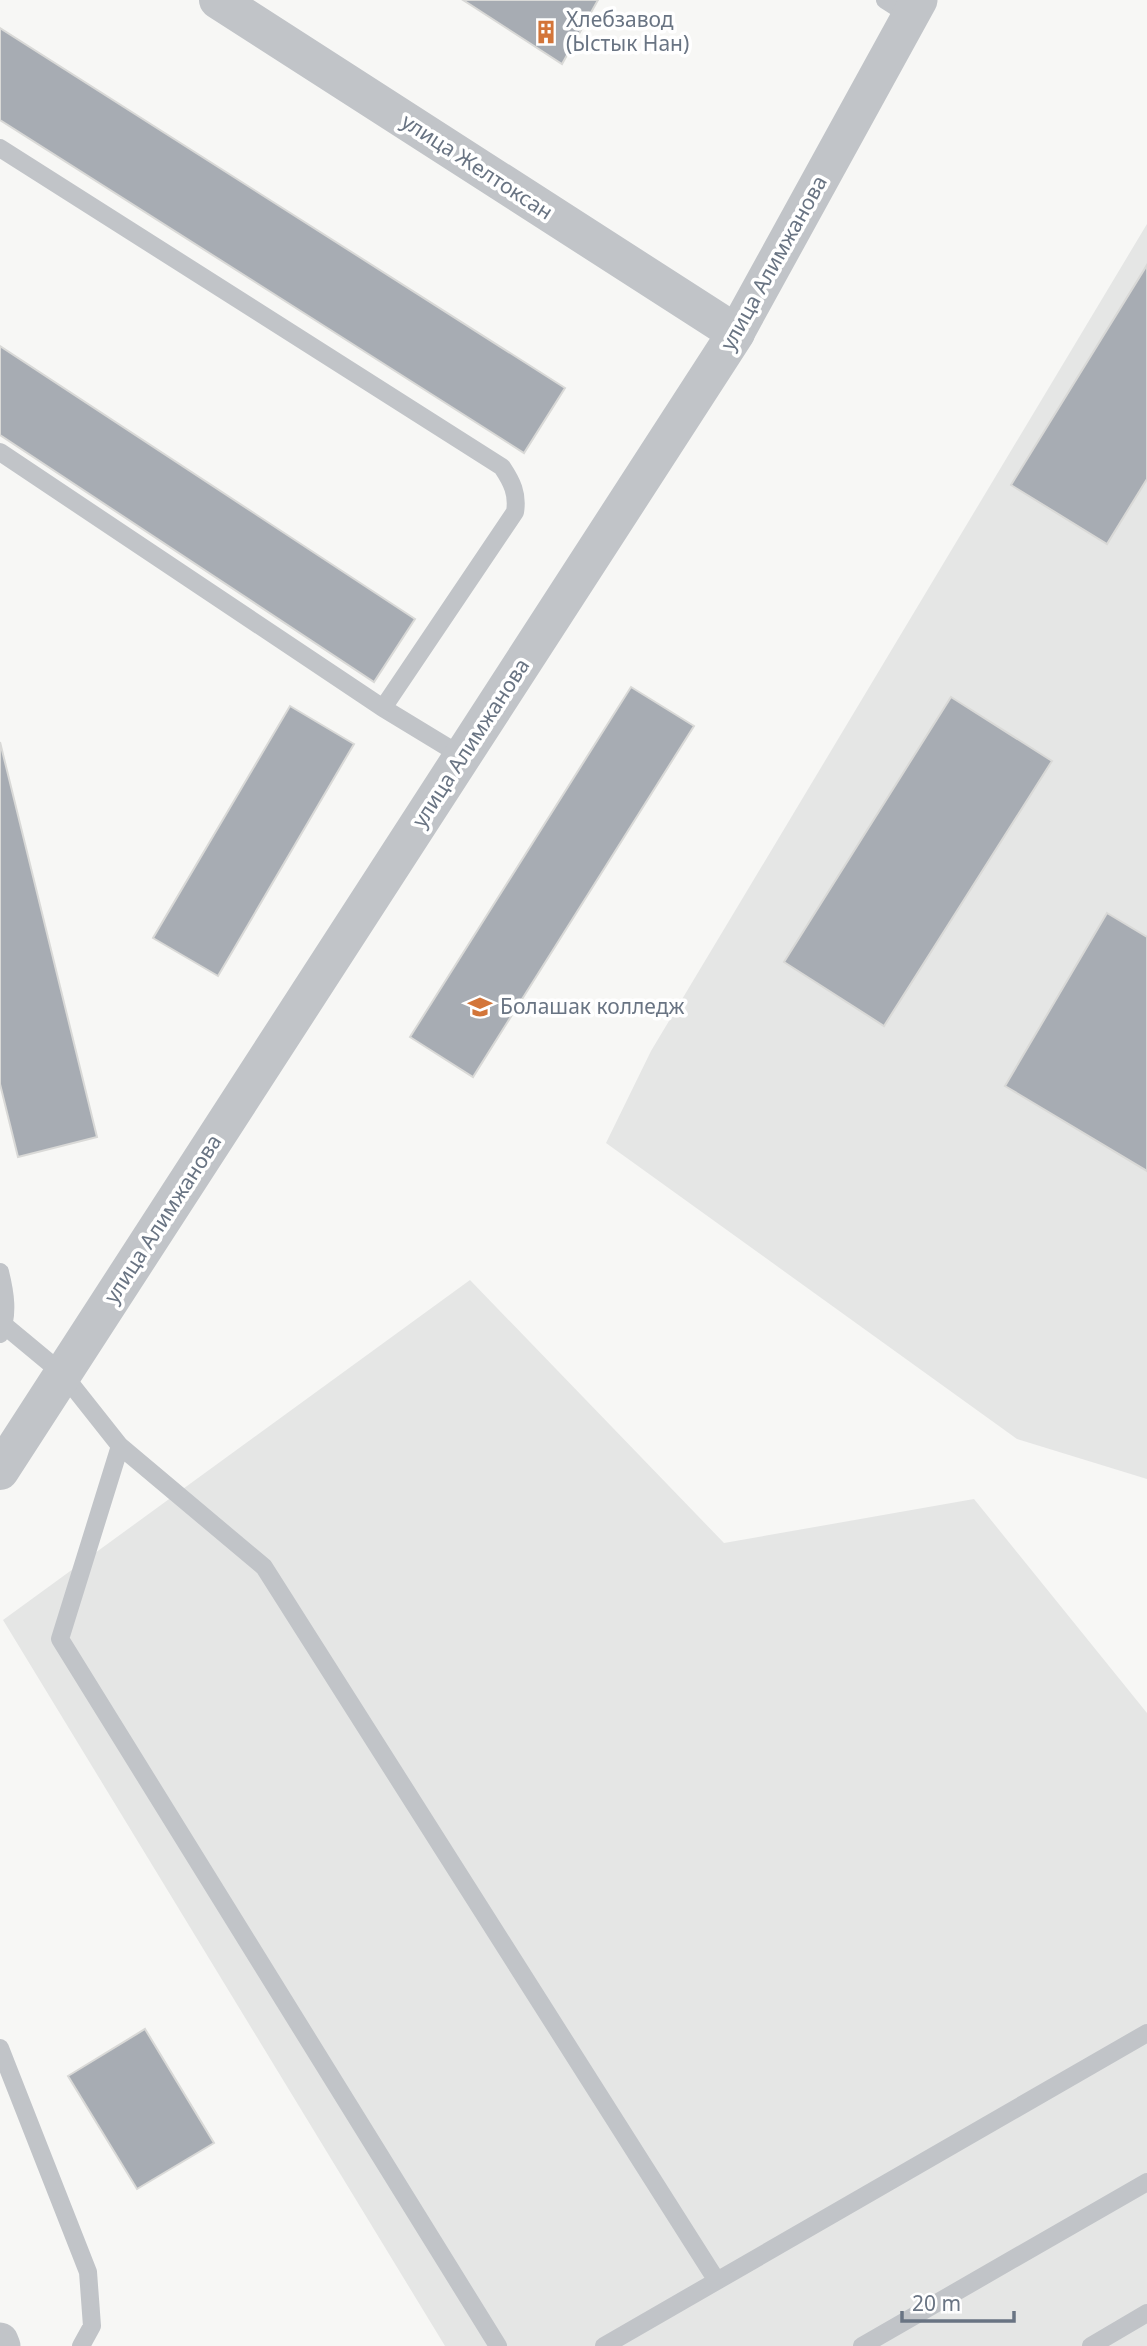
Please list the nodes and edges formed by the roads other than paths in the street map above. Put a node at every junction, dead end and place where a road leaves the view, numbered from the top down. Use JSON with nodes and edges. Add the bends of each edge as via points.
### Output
{"nodes":[{"id":1,"x":218,"y":0,"type":"edge"},
{"id":2,"x":905,"y":5,"type":"edge"},
{"id":3,"x":0,"y":148,"type":"edge"},
{"id":4,"x":736,"y":333,"type":"junction"},
{"id":5,"x":0,"y":452,"type":"edge"},
{"id":6,"x":383,"y":708,"type":"junction"},
{"id":7,"x":462,"y":756,"type":"junction"},
{"id":8,"x":0,"y":1272,"type":"edge"},
{"id":9,"x":2,"y":1330,"type":"edge"},
{"id":10,"x":63,"y":1374,"type":"junction"},
{"id":11,"x":120,"y":1446,"type":"junction"},
{"id":12,"x":0,"y":1471,"type":"edge"},
{"id":13,"x":1147,"y":2033,"type":"edge"},
{"id":14,"x":0,"y":2048,"type":"edge"},
{"id":15,"x":1147,"y":2182,"type":"edge"},
{"id":16,"x":717,"y":2281,"type":"junction"},
{"id":17,"x":1147,"y":2313,"type":"edge"},
{"id":18,"x":81,"y":2346,"type":"edge"},
{"id":19,"x":498,"y":2346,"type":"edge"},
{"id":20,"x":604,"y":2346,"type":"edge"},
{"id":21,"x":862,"y":2346,"type":"edge"},
{"id":22,"x":1091,"y":2346,"type":"edge"}],
"edges":[{"from":1,"to":4,"type":"street","name":"улица Желтоксан"},
{"from":2,"to":4,"type":"street","name":"улица Алимжанова"},
{"from":3,"to":6,"type":"lane","via":[[502,467],[514,488],[515,512]]},
{"from":4,"to":7,"type":"street","name":"улица Алимжанова"},
{"from":5,"to":6,"type":"lane"},
{"from":6,"to":7,"type":"lane"},
{"from":7,"to":10,"type":"street","name":"улица Алимжанова"},
{"from":8,"to":9,"type":"lane","via":[[5,1292]]},
{"from":9,"to":10,"type":"lane"},
{"from":10,"to":11,"type":"lane"},
{"from":10,"to":12,"type":"street","name":"улица Алимжанова"},
{"from":11,"to":16,"type":"lane","via":[[264,1567]]},
{"from":11,"to":19,"type":"lane","via":[[60,1639]]},
{"from":13,"to":16,"type":"lane"},
{"from":14,"to":18,"type":"lane","via":[[88,2272],[92,2326]]},
{"from":15,"to":21,"type":"lane"},
{"from":16,"to":20,"type":"lane"},
{"from":17,"to":22,"type":"lane"}]}
